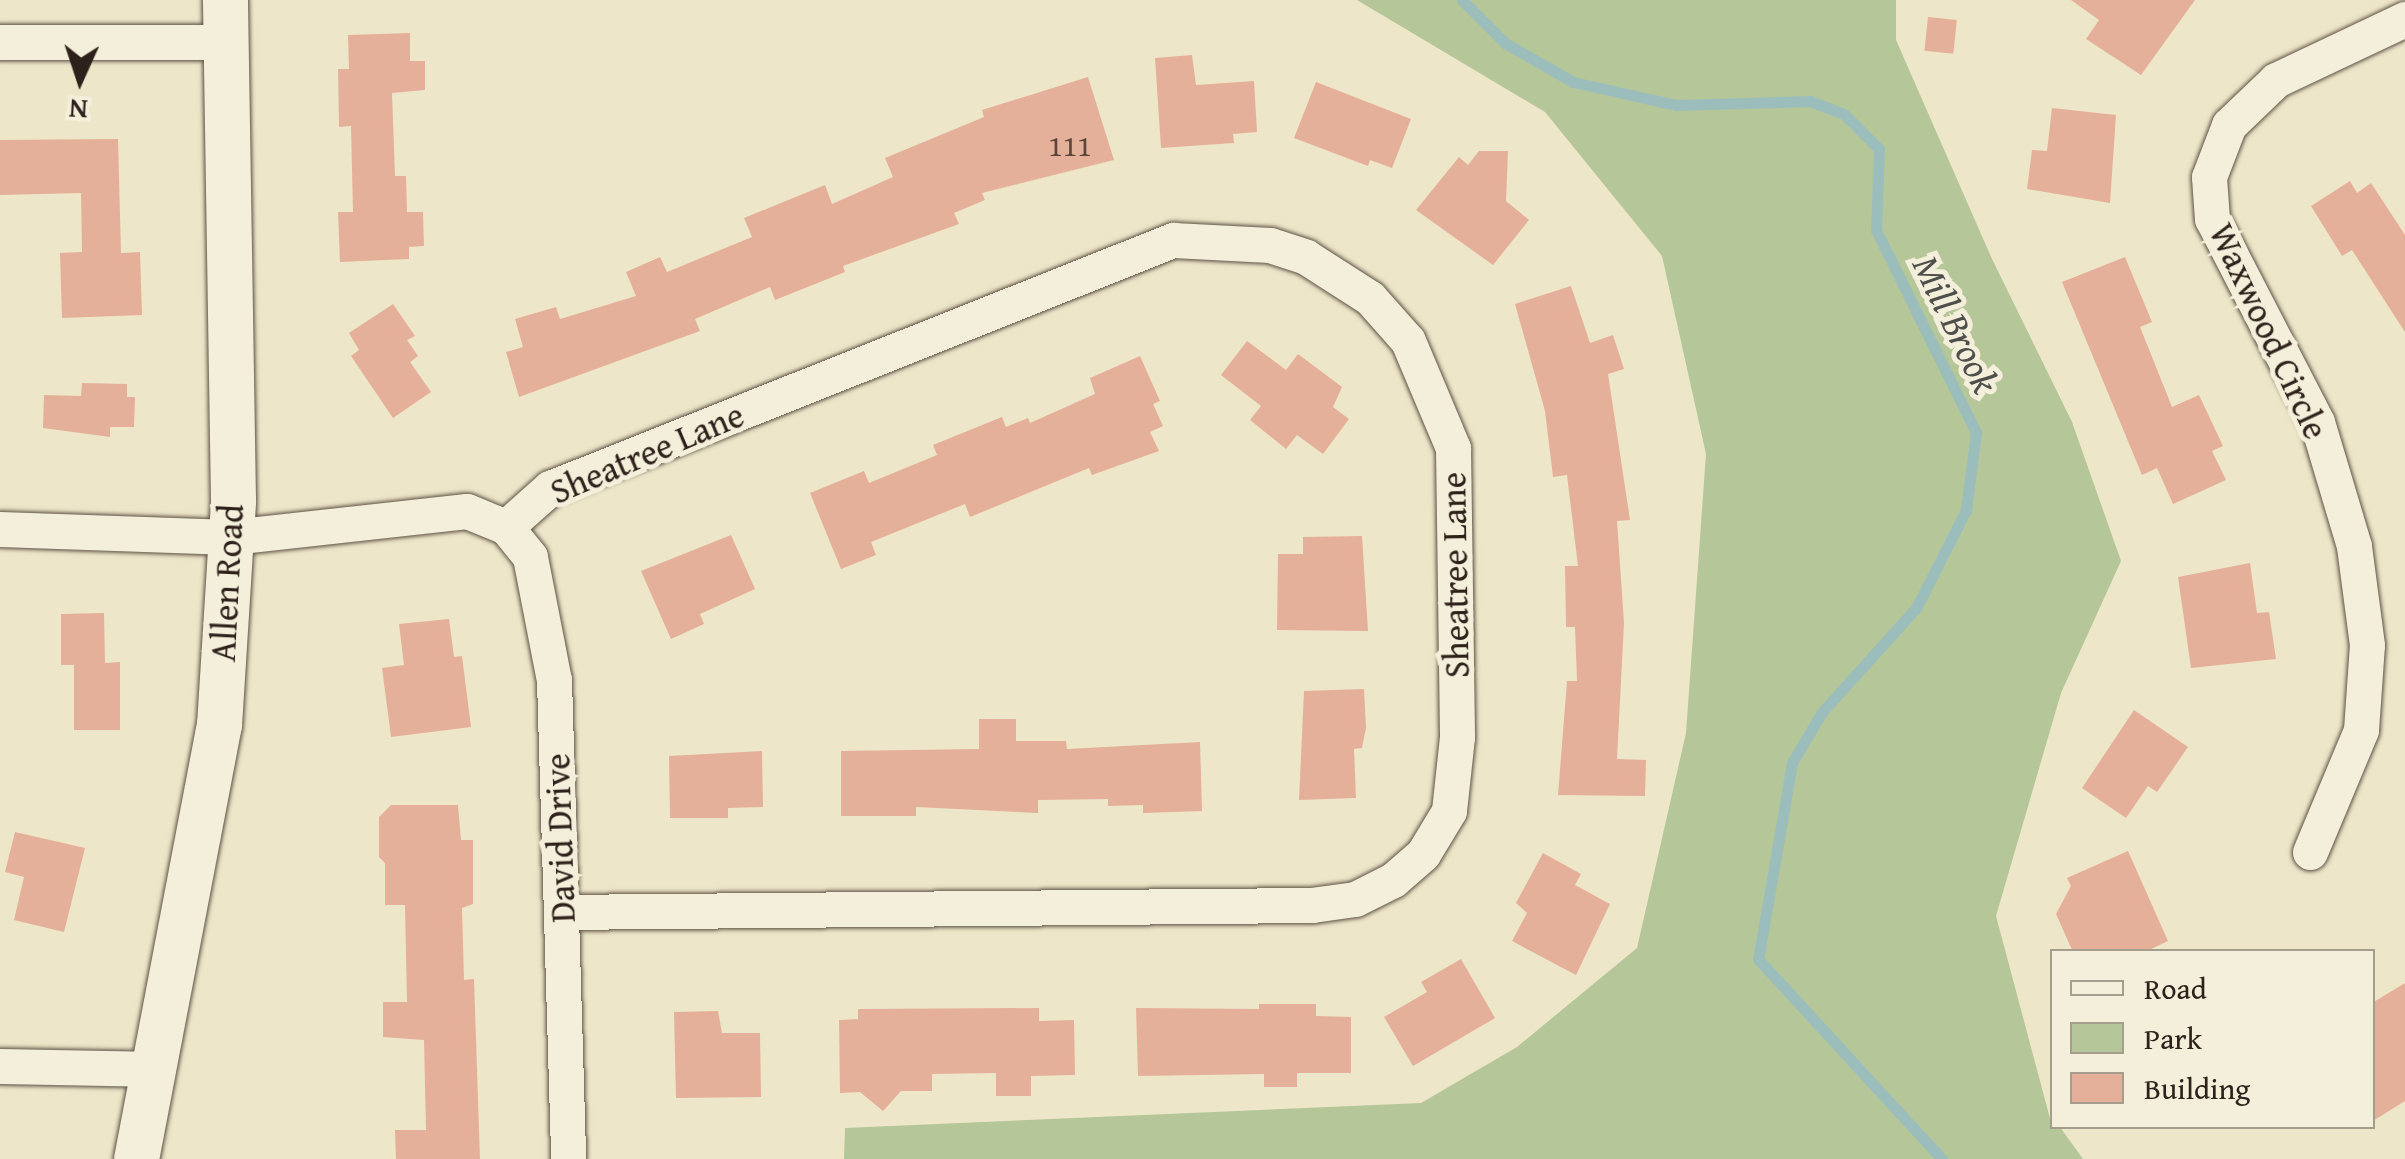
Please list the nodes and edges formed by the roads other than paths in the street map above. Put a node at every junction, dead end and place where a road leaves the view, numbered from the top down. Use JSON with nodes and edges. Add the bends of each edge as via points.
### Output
{"nodes":[{"id":1,"x":2405,"y":19,"type":"edge"},
{"id":2,"x":226,"y":21,"type":"edge"},
{"id":3,"x":0,"y":42,"type":"edge"},
{"id":4,"x":506,"y":528,"type":"junction"},
{"id":5,"x":0,"y":530,"type":"edge"},
{"id":6,"x":231,"y":537,"type":"junction"},
{"id":7,"x":2310,"y":852,"type":"dead end"},
{"id":8,"x":562,"y":912,"type":"junction"},
{"id":9,"x":0,"y":1066,"type":"edge"},
{"id":10,"x":155,"y":1069,"type":"junction"},
{"id":11,"x":136,"y":1159,"type":"edge"},
{"id":12,"x":568,"y":1159,"type":"edge"}],
"edges":[{"from":1,"to":7,"type":"street","name":"Waxwood Circle","via":[[2276,80],[2229,125],[2209,177],[2212,219],[2317,422],[2354,546],[2367,645],[2362,730]]},
{"from":2,"to":3,"type":"street"},
{"from":2,"to":6,"type":"street","name":"Allen Road"},
{"from":4,"to":6,"type":"street","via":[[467,511]]},
{"from":4,"to":8,"type":"street","name":"David Drive","via":[[530,557],[554,680]]},
{"from":4,"to":8,"type":"street","name":"Sheatree Lane","via":[[550,488],[1173,240],[1270,244],[1306,257],[1370,298],[1408,342],[1453,448],[1457,738],[1448,811],[1423,854],[1393,880],[1355,899],[1312,905]]},
{"from":5,"to":6,"type":"street"},
{"from":6,"to":10,"type":"street","name":"Allen Road","via":[[219,724]]},
{"from":8,"to":12,"type":"street","name":"David Drive"},
{"from":9,"to":10,"type":"street"},
{"from":10,"to":11,"type":"street","name":"Allen Road"}]}
